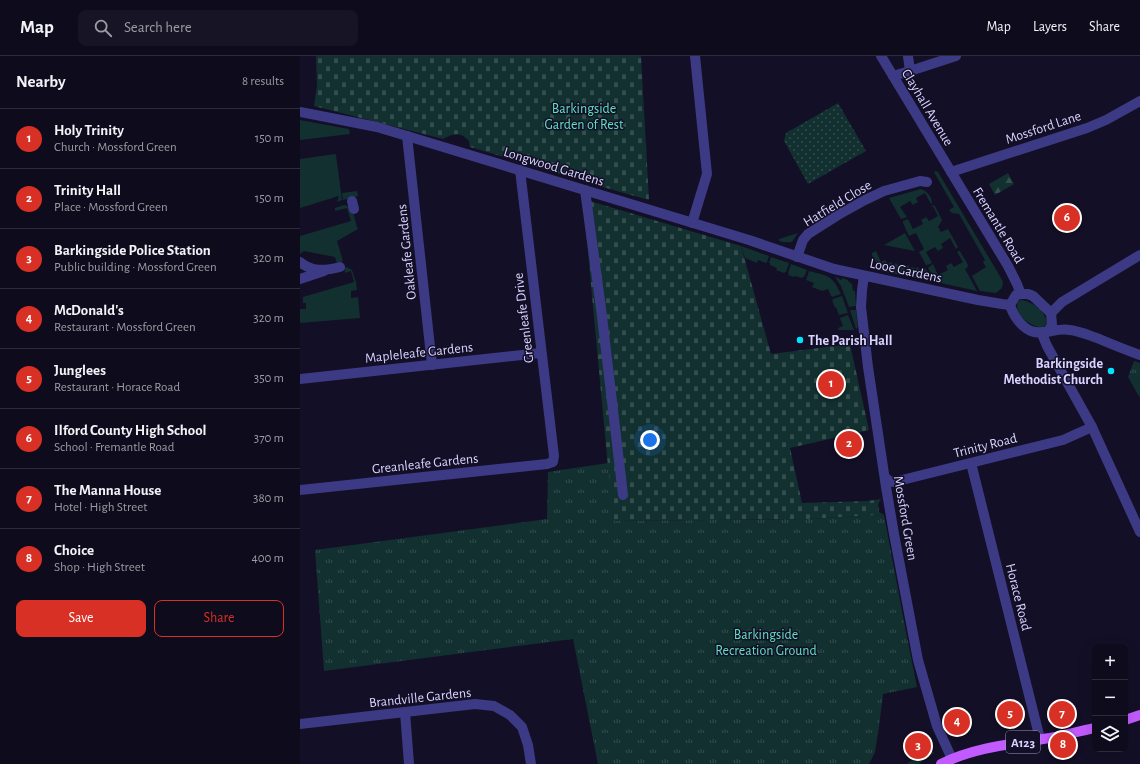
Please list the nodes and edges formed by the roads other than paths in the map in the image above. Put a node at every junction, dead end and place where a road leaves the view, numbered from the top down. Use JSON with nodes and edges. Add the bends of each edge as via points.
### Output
{"nodes":[{"id":1,"x":695,"y":56,"type":"edge"},
{"id":2,"x":881,"y":56,"type":"edge"},
{"id":3,"x":908,"y":56,"type":"edge"},
{"id":4,"x":956,"y":56,"type":"edge"},
{"id":5,"x":910,"y":71,"type":"junction"},
{"id":6,"x":893,"y":76,"type":"junction"},
{"id":7,"x":1140,"y":101,"type":"edge"},
{"id":8,"x":300,"y":112,"type":"edge"},
{"id":9,"x":407,"y":136,"type":"junction"},
{"id":10,"x":520,"y":170,"type":"junction"},
{"id":11,"x":951,"y":172,"type":"junction"},
{"id":12,"x":926,"y":182,"type":"dead end"},
{"id":13,"x":585,"y":190,"type":"junction"},
{"id":14,"x":692,"y":223,"type":"junction"},
{"id":15,"x":1140,"y":256,"type":"edge"},
{"id":16,"x":797,"y":257,"type":"junction"},
{"id":17,"x":300,"y":262,"type":"edge"},
{"id":18,"x":340,"y":267,"type":"dead end"},
{"id":19,"x":328,"y":270,"type":"junction"},
{"id":20,"x":864,"y":276,"type":"junction"},
{"id":21,"x":300,"y":279,"type":"edge"},
{"id":22,"x":1021,"y":294,"type":"junction"},
{"id":23,"x":1010,"y":305,"type":"junction"},
{"id":24,"x":1051,"y":313,"type":"junction"},
{"id":25,"x":1045,"y":332,"type":"junction"},
{"id":26,"x":542,"y":353,"type":"junction"},
{"id":27,"x":1140,"y":355,"type":"edge"},
{"id":28,"x":432,"y":365,"type":"junction"},
{"id":29,"x":300,"y":379,"type":"edge"},
{"id":30,"x":1092,"y":427,"type":"junction"},
{"id":31,"x":553,"y":462,"type":"joint"},
{"id":32,"x":971,"y":462,"type":"junction"},
{"id":33,"x":885,"y":477,"type":"junction"},
{"id":34,"x":300,"y":490,"type":"edge"},
{"id":35,"x":623,"y":495,"type":"dead end"},
{"id":36,"x":1140,"y":532,"type":"edge"},
{"id":37,"x":405,"y":712,"type":"junction"},
{"id":38,"x":1140,"y":715,"type":"edge"},
{"id":39,"x":1128,"y":719,"type":"edge"},
{"id":40,"x":300,"y":724,"type":"edge"},
{"id":41,"x":1092,"y":729,"type":"edge"},
{"id":42,"x":1040,"y":739,"type":"junction"},
{"id":43,"x":952,"y":759,"type":"junction"},
{"id":44,"x":409,"y":764,"type":"edge"},
{"id":45,"x":531,"y":764,"type":"edge"},
{"id":46,"x":941,"y":764,"type":"edge"}],
"edges":[{"from":1,"to":14,"type":"street","via":[[707,174]]},
{"from":2,"to":6,"type":"street","name":"Clayhall Avenue"},
{"from":3,"to":5,"type":"street"},
{"from":4,"to":5,"type":"street"},
{"from":5,"to":6,"type":"street"},
{"from":6,"to":11,"type":"street","name":"Clayhall Avenue"},
{"from":7,"to":11,"type":"street","name":"Mossford Lane","via":[[1087,128]]},
{"from":8,"to":9,"type":"street","name":"Longwood Gardens","via":[[377,127]]},
{"from":9,"to":10,"type":"street","name":"Longwood Gardens"},
{"from":9,"to":28,"type":"street","name":"Oakleafe Gardens"},
{"from":10,"to":13,"type":"street","name":"Longwood Gardens"},
{"from":10,"to":26,"type":"street","name":"Greenleafe Drive"},
{"from":11,"to":22,"type":"street","name":"Fremantle Road","via":[[1008,266]]},
{"from":12,"to":16,"type":"street","name":"Hatfield Close","via":[[920,181],[884,191],[838,215],[808,234]]},
{"from":13,"to":14,"type":"street","name":"Longwood Gardens"},
{"from":13,"to":35,"type":"street"},
{"from":14,"to":16,"type":"street","name":"Longwood Gardens"},
{"from":15,"to":24,"type":"street","via":[[1062,302]]},
{"from":16,"to":20,"type":"street","name":"Looe Gardens"},
{"from":17,"to":19,"type":"street","via":[[316,270]]},
{"from":18,"to":19,"type":"street"},
{"from":19,"to":21,"type":"street"},
{"from":20,"to":23,"type":"street","name":"Looe Gardens"},
{"from":20,"to":33,"type":"street","name":"Mossford Green","via":[[861,307]]},
{"from":22,"to":23,"type":"street","via":[[1016,295]]},
{"from":22,"to":24,"type":"street","via":[[1033,296]]},
{"from":23,"to":25,"type":"street","via":[[1012,312],[1022,324],[1030,330]]},
{"from":24,"to":25,"type":"street","via":[[1052,325]]},
{"from":25,"to":27,"type":"street","via":[[1071,330]]},
{"from":25,"to":30,"type":"street","via":[[1047,346]]},
{"from":26,"to":28,"type":"street","name":"Mapleleafe Gardens"},
{"from":26,"to":31,"type":"street","name":"Greenleafe Drive"},
{"from":28,"to":29,"type":"street","name":"Mapleleafe Gardens"},
{"from":30,"to":32,"type":"street","name":"Trinity Road","via":[[1063,440]]},
{"from":30,"to":36,"type":"street"},
{"from":31,"to":34,"type":"street","name":"Greanleafe Gardens"},
{"from":32,"to":33,"type":"street","name":"Trinity Road","via":[[894,482]]},
{"from":32,"to":42,"type":"street","name":"Horace Road"},
{"from":33,"to":43,"type":"street","name":"Mossford Green","via":[[918,660],[937,726]]},
{"from":37,"to":40,"type":"street","name":"Brandville Gardens"},
{"from":37,"to":44,"type":"street"},
{"from":37,"to":45,"type":"street","name":"Brandville Gardens","via":[[475,704],[494,706],[510,715],[522,727]]},
{"from":38,"to":39,"type":"main road"},
{"from":41,"to":42,"type":"main road","number":"A123"},
{"from":42,"to":43,"type":"main road","number":"A123","via":[[978,751]]},
{"from":43,"to":46,"type":"main road","number":"A123"}]}
